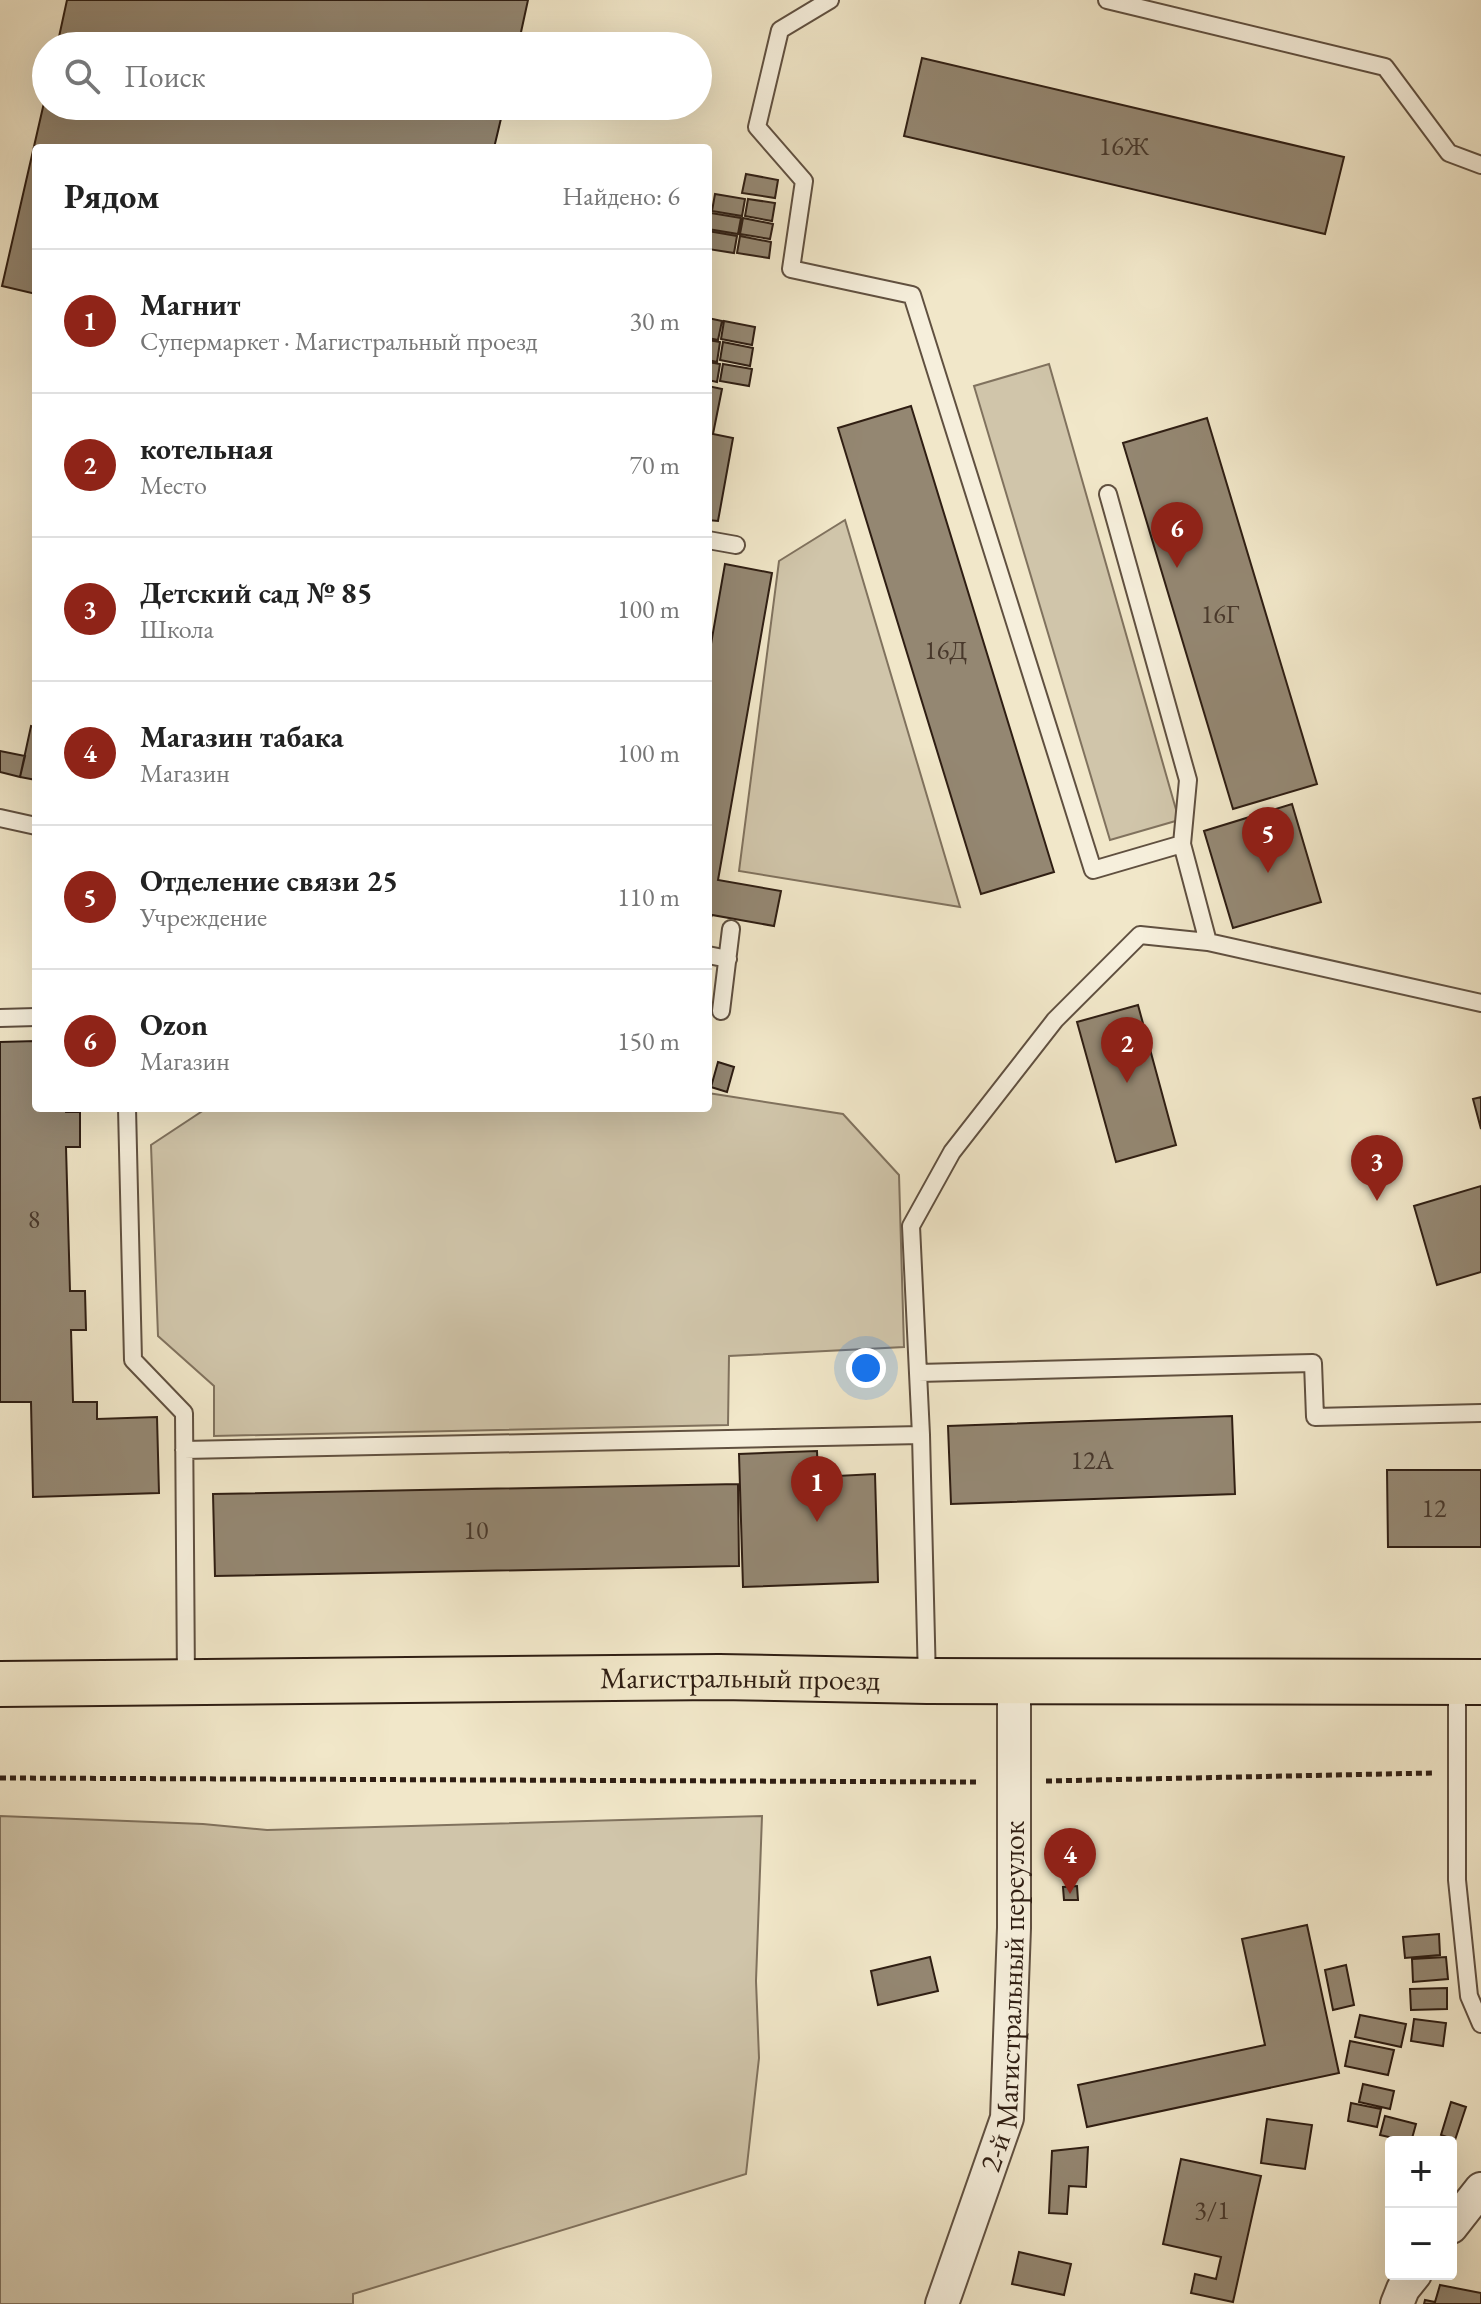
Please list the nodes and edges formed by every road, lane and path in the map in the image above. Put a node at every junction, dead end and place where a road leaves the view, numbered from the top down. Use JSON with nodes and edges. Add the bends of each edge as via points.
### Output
{"nodes":[{"id":1,"x":830,"y":0,"type":"edge"},
{"id":2,"x":1107,"y":0,"type":"edge"},
{"id":3,"x":1481,"y":165,"type":"edge"},
{"id":4,"x":1108,"y":494,"type":"dead end"},
{"id":5,"x":712,"y":541,"type":"edge"},
{"id":6,"x":736,"y":545,"type":"dead end"},
{"id":7,"x":0,"y":818,"type":"edge"},
{"id":8,"x":32,"y":825,"type":"edge"},
{"id":9,"x":1182,"y":844,"type":"junction"},
{"id":10,"x":731,"y":929,"type":"dead end"},
{"id":11,"x":1208,"y":942,"type":"junction"},
{"id":12,"x":712,"y":956,"type":"edge"},
{"id":13,"x":728,"y":959,"type":"junction"},
{"id":14,"x":1481,"y":1003,"type":"edge"},
{"id":15,"x":721,"y":1011,"type":"dead end"},
{"id":16,"x":32,"y":1017,"type":"edge"},
{"id":17,"x":0,"y":1018,"type":"edge"},
{"id":18,"x":127,"y":1112,"type":"edge"},
{"id":19,"x":918,"y":1373,"type":"junction"},
{"id":20,"x":1481,"y":1413,"type":"edge"},
{"id":21,"x":921,"y":1435,"type":"junction"},
{"id":22,"x":184,"y":1450,"type":"junction"},
{"id":23,"x":1014,"y":1680,"type":"junction"},
{"id":24,"x":927,"y":1681,"type":"junction"},
{"id":25,"x":186,"y":1682,"type":"junction"},
{"id":26,"x":1469,"y":1682,"type":"edge"},
{"id":27,"x":0,"y":1684,"type":"edge"},
{"id":28,"x":1457,"y":1773,"type":"junction"},
{"id":29,"x":0,"y":1778,"type":"edge"},
{"id":30,"x":1014,"y":1782,"type":"junction"},
{"id":31,"x":1481,"y":2024,"type":"edge"},
{"id":32,"x":1481,"y":2189,"type":"edge"},
{"id":33,"x":1457,"y":2219,"type":"edge"},
{"id":34,"x":1410,"y":2280,"type":"edge"},
{"id":35,"x":942,"y":2304,"type":"edge"},
{"id":36,"x":1397,"y":2304,"type":"edge"}],
"edges":[{"from":1,"to":9,"type":"lane","via":[[780,30],[757,127],[804,181],[791,269],[912,295],[1093,870]]},
{"from":2,"to":3,"type":"lane","via":[[1385,67],[1449,153]]},
{"from":4,"to":9,"type":"lane","via":[[1188,780]]},
{"from":5,"to":6,"type":"lane"},
{"from":7,"to":8,"type":"lane"},
{"from":9,"to":11,"type":"lane"},
{"from":10,"to":13,"type":"lane"},
{"from":11,"to":14,"type":"lane"},
{"from":11,"to":19,"type":"lane","via":[[1140,935],[1055,1020],[952,1152],[911,1226]]},
{"from":12,"to":13,"type":"lane"},
{"from":13,"to":15,"type":"lane"},
{"from":16,"to":17,"type":"lane"},
{"from":18,"to":22,"type":"lane","via":[[133,1360],[184,1413]]},
{"from":19,"to":20,"type":"lane","via":[[1313,1363],[1315,1417]]},
{"from":19,"to":21,"type":"lane"},
{"from":21,"to":22,"type":"lane"},
{"from":21,"to":24,"type":"lane"},
{"from":22,"to":25,"type":"lane"},
{"from":23,"to":24,"type":"main road","name":"Магистральный проезд"},
{"from":23,"to":26,"type":"main road","name":"Магистральный проезд"},
{"from":23,"to":30,"type":"street","name":"2-й Магистральный переулок"},
{"from":24,"to":25,"type":"main road","name":"Магистральный проезд","via":[[719,1677]]},
{"from":25,"to":27,"type":"main road","name":"Магистральный проезд"},
{"from":26,"to":28,"type":"lane"},
{"from":28,"to":30,"type":"path"},
{"from":28,"to":31,"type":"lane","via":[[1457,1880],[1469,1996]]},
{"from":29,"to":30,"type":"path"},
{"from":30,"to":35,"type":"street","name":"2-й Магистральный переулок","via":[[1007,2118]]},
{"from":32,"to":33,"type":"street"},
{"from":34,"to":36,"type":"street"}]}
